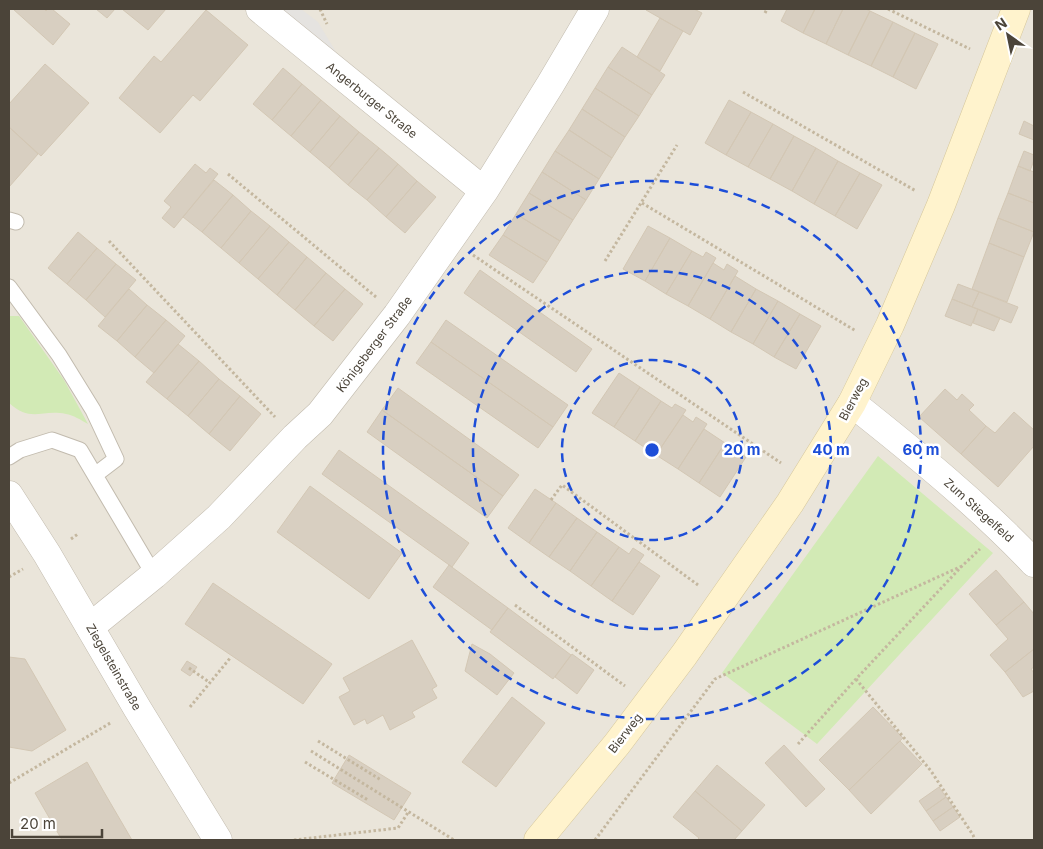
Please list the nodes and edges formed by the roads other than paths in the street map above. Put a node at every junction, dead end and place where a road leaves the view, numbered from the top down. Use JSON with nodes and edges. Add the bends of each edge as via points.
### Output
{"nodes":[{"id":1,"x":260,"y":9,"type":"edge"},
{"id":2,"x":595,"y":9,"type":"edge"},
{"id":3,"x":1016,"y":9,"type":"edge"},
{"id":4,"x":484,"y":191,"type":"junction"},
{"id":5,"x":9,"y":286,"type":"edge"},
{"id":6,"x":852,"y":403,"type":"junction"},
{"id":7,"x":9,"y":457,"type":"edge"},
{"id":8,"x":95,"y":475,"type":"junction"},
{"id":9,"x":9,"y":495,"type":"edge"},
{"id":10,"x":1034,"y":563,"type":"edge"},
{"id":11,"x":154,"y":575,"type":"junction"},
{"id":12,"x":90,"y":627,"type":"junction"},
{"id":13,"x":218,"y":840,"type":"edge"},
{"id":14,"x":538,"y":840,"type":"edge"}],
"edges":[{"from":1,"to":4,"type":"street","name":"Angerburger Straße"},
{"from":2,"to":4,"type":"street","name":"Königsberger Straße"},
{"from":3,"to":6,"type":"main road","name":"Bierweg","via":[[941,205],[890,325]]},
{"from":4,"to":11,"type":"street","name":"Königsberger Straße","via":[[397,315],[320,414],[219,517]]},
{"from":5,"to":8,"type":"lane","via":[[59,355],[93,410],[116,459]]},
{"from":6,"to":10,"type":"street","name":"Zum Stiegelfeld","via":[[1002,529]]},
{"from":6,"to":14,"type":"main road","name":"Bierweg","via":[[806,479],[684,655],[617,744]]},
{"from":7,"to":8,"type":"lane","via":[[52,440],[80,450]]},
{"from":8,"to":11,"type":"lane"},
{"from":9,"to":12,"type":"street","name":"Ziegelsteinstraße"},
{"from":11,"to":12,"type":"street","name":"Königsberger Straße"},
{"from":12,"to":13,"type":"street","name":"Ziegelsteinstraße"}]}
